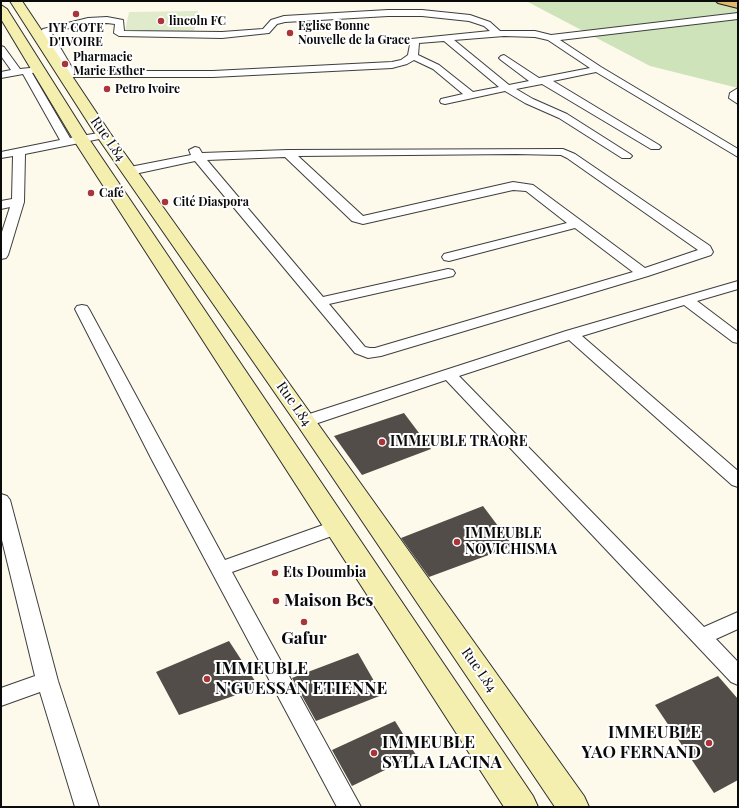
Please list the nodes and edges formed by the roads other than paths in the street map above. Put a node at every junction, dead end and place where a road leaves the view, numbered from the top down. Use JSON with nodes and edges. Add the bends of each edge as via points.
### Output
{"nodes":[{"id":1,"x":722,"y":1,"type":"edge"},
{"id":2,"x":738,"y":4,"type":"edge"},
{"id":3,"x":12,"y":10,"type":"edge"},
{"id":4,"x":738,"y":16,"type":"edge"},
{"id":5,"x":497,"y":34,"type":"junction"},
{"id":6,"x":551,"y":38,"type":"junction"},
{"id":7,"x":447,"y":39,"type":"junction"},
{"id":8,"x":1,"y":49,"type":"edge"},
{"id":9,"x":413,"y":56,"type":"junction"},
{"id":10,"x":504,"y":58,"type":"dead end"},
{"id":11,"x":598,"y":69,"type":"junction"},
{"id":12,"x":27,"y":70,"type":"junction"},
{"id":13,"x":68,"y":74,"type":"junction"},
{"id":14,"x":1,"y":75,"type":"edge"},
{"id":15,"x":541,"y":81,"type":"junction"},
{"id":16,"x":507,"y":88,"type":"junction"},
{"id":17,"x":738,"y":91,"type":"edge"},
{"id":18,"x":470,"y":95,"type":"junction"},
{"id":19,"x":445,"y":101,"type":"dead end"},
{"id":20,"x":738,"y":101,"type":"edge"},
{"id":21,"x":104,"y":135,"type":"junction"},
{"id":22,"x":74,"y":140,"type":"junction"},
{"id":23,"x":655,"y":147,"type":"dead end"},
{"id":24,"x":19,"y":151,"type":"junction"},
{"id":25,"x":196,"y":153,"type":"junction"},
{"id":26,"x":288,"y":153,"type":"junction"},
{"id":27,"x":738,"y":154,"type":"edge"},
{"id":28,"x":1,"y":155,"type":"edge"},
{"id":29,"x":626,"y":156,"type":"dead end"},
{"id":30,"x":130,"y":171,"type":"junction"},
{"id":31,"x":18,"y":202,"type":"junction"},
{"id":32,"x":1,"y":205,"type":"edge"},
{"id":33,"x":577,"y":224,"type":"junction"},
{"id":34,"x":1,"y":255,"type":"edge"},
{"id":35,"x":449,"y":257,"type":"dead end"},
{"id":36,"x":448,"y":273,"type":"dead end"},
{"id":37,"x":643,"y":273,"type":"junction"},
{"id":38,"x":738,"y":285,"type":"edge"},
{"id":39,"x":686,"y":300,"type":"junction"},
{"id":40,"x":321,"y":302,"type":"junction"},
{"id":41,"x":82,"y":309,"type":"dead end"},
{"id":42,"x":571,"y":334,"type":"junction"},
{"id":43,"x":738,"y":339,"type":"edge"},
{"id":44,"x":449,"y":374,"type":"junction"},
{"id":45,"x":286,"y":392,"type":"junction"},
{"id":46,"x":254,"y":402,"type":"junction"},
{"id":47,"x":306,"y":421,"type":"junction"},
{"id":48,"x":738,"y":481,"type":"edge"},
{"id":49,"x":1,"y":500,"type":"edge"},
{"id":50,"x":337,"y":526,"type":"junction"},
{"id":51,"x":220,"y":569,"type":"junction"},
{"id":52,"x":738,"y":620,"type":"edge"},
{"id":53,"x":701,"y":637,"type":"junction"},
{"id":54,"x":738,"y":676,"type":"edge"},
{"id":55,"x":47,"y":681,"type":"junction"},
{"id":56,"x":1,"y":697,"type":"edge"},
{"id":57,"x":87,"y":807,"type":"edge"},
{"id":58,"x":349,"y":807,"type":"edge"},
{"id":59,"x":522,"y":807,"type":"edge"},
{"id":60,"x":573,"y":807,"type":"edge"}],
"edges":[{"from":1,"to":2,"type":"highway"},
{"from":3,"to":12,"type":"main road","name":"Rue L84"},
{"from":3,"to":13,"type":"main road","name":"Rue L84"},
{"from":4,"to":6,"type":"street"},
{"from":5,"to":6,"type":"street","via":[[535,34]]},
{"from":5,"to":7,"type":"street"},
{"from":5,"to":13,"type":"street","via":[[487,24],[470,18],[422,13],[284,19],[274,22],[266,31],[222,35],[119,33],[120,22],[92,20],[46,31]]},
{"from":6,"to":11,"type":"street"},
{"from":7,"to":9,"type":"street","via":[[414,41]]},
{"from":7,"to":16,"type":"street"},
{"from":8,"to":12,"type":"street"},
{"from":9,"to":13,"type":"street","via":[[392,65],[327,69],[213,74]]},
{"from":9,"to":18,"type":"street","via":[[436,67]]},
{"from":10,"to":15,"type":"street"},
{"from":11,"to":15,"type":"street"},
{"from":11,"to":27,"type":"street"},
{"from":12,"to":14,"type":"street"},
{"from":12,"to":22,"type":"main road","name":"Rue L84"},
{"from":13,"to":21,"type":"main road","name":"Rue L84"},
{"from":15,"to":16,"type":"street"},
{"from":15,"to":23,"type":"street"},
{"from":16,"to":18,"type":"street"},
{"from":16,"to":29,"type":"street","via":[[563,116]]},
{"from":17,"to":20,"type":"street","via":[[734,98]]},
{"from":18,"to":19,"type":"street"},
{"from":21,"to":22,"type":"street"},
{"from":21,"to":30,"type":"main road","name":"Rue L84"},
{"from":22,"to":24,"type":"street"},
{"from":22,"to":46,"type":"main road","name":"Rue L84"},
{"from":24,"to":28,"type":"street"},
{"from":24,"to":31,"type":"street"},
{"from":25,"to":26,"type":"street"},
{"from":25,"to":30,"type":"street"},
{"from":25,"to":40,"type":"street"},
{"from":26,"to":33,"type":"street","via":[[356,218],[363,220],[522,186]]},
{"from":26,"to":37,"type":"street","via":[[563,152],[705,249],[706,252],[702,255]]},
{"from":30,"to":45,"type":"main road","name":"Rue L84"},
{"from":31,"to":32,"type":"street"},
{"from":31,"to":34,"type":"street"},
{"from":33,"to":35,"type":"street"},
{"from":33,"to":37,"type":"street"},
{"from":36,"to":40,"type":"street"},
{"from":37,"to":40,"type":"street","via":[[376,353],[360,350]]},
{"from":38,"to":39,"type":"street"},
{"from":39,"to":42,"type":"street"},
{"from":39,"to":43,"type":"street"},
{"from":41,"to":51,"type":"street"},
{"from":42,"to":44,"type":"street"},
{"from":42,"to":48,"type":"street"},
{"from":44,"to":47,"type":"street"},
{"from":44,"to":53,"type":"street"},
{"from":45,"to":46,"type":"main road"},
{"from":45,"to":47,"type":"main road","name":"Rue L84"},
{"from":46,"to":50,"type":"main road","name":"Rue L84"},
{"from":47,"to":60,"type":"main road","name":"Rue L84"},
{"from":49,"to":55,"type":"street"},
{"from":50,"to":51,"type":"street"},
{"from":50,"to":59,"type":"main road","name":"Rue L84"},
{"from":51,"to":58,"type":"street"},
{"from":52,"to":53,"type":"street"},
{"from":53,"to":54,"type":"street"},
{"from":55,"to":56,"type":"street"},
{"from":55,"to":57,"type":"street"}]}
